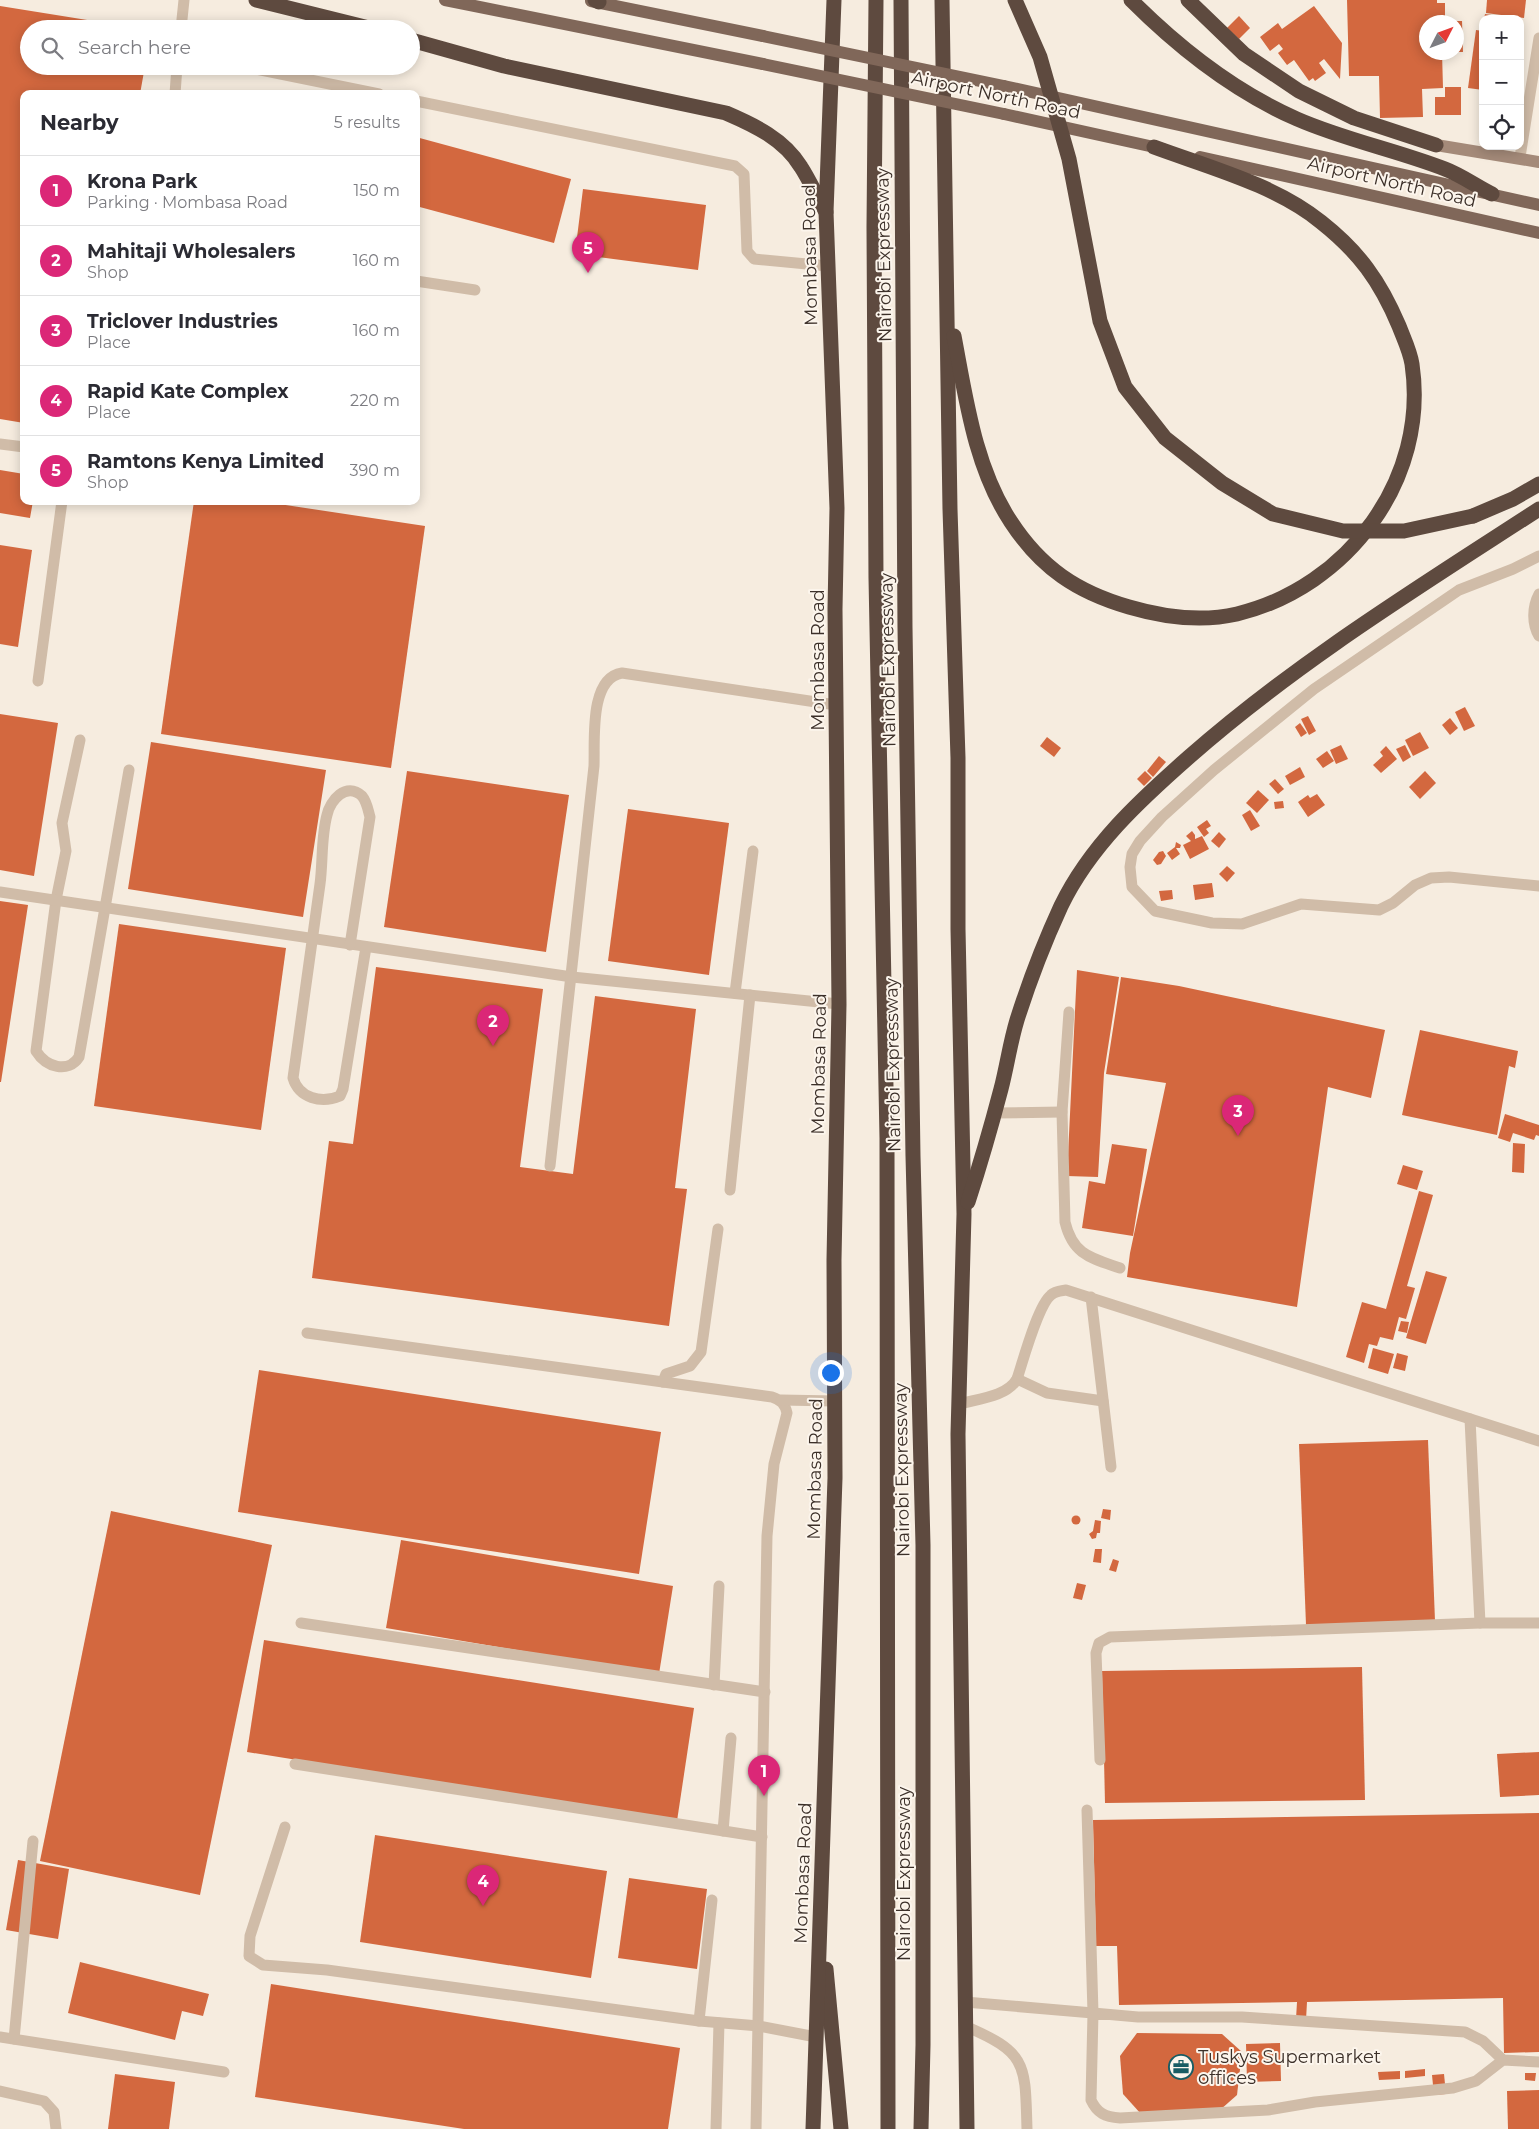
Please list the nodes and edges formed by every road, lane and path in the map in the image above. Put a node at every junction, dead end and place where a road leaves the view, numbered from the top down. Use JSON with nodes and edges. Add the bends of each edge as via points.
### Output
{"nodes":[{"id":1,"x":184,"y":0,"type":"edge"},
{"id":2,"x":256,"y":0,"type":"edge"},
{"id":3,"x":444,"y":0,"type":"edge"},
{"id":4,"x":834,"y":0,"type":"edge"},
{"id":5,"x":876,"y":0,"type":"edge"},
{"id":6,"x":901,"y":0,"type":"edge"},
{"id":7,"x":942,"y":0,"type":"edge"},
{"id":8,"x":1015,"y":0,"type":"edge"},
{"id":9,"x":1131,"y":0,"type":"edge"},
{"id":10,"x":1188,"y":0,"type":"edge"},
{"id":11,"x":594,"y":1,"type":"edge"},
{"id":12,"x":182,"y":20,"type":"edge"},
{"id":13,"x":337,"y":20,"type":"edge"},
{"id":14,"x":1539,"y":38,"type":"edge"},
{"id":15,"x":420,"y":43,"type":"edge"},
{"id":16,"x":176,"y":75,"type":"edge"},
{"id":17,"x":286,"y":75,"type":"edge"},
{"id":18,"x":175,"y":90,"type":"edge"},
{"id":19,"x":359,"y":90,"type":"edge"},
{"id":20,"x":420,"y":102,"type":"edge"},
{"id":21,"x":1436,"y":145,"type":"joint"},
{"id":22,"x":1154,"y":147,"type":"junction"},
{"id":23,"x":1520,"y":157,"type":"junction"},
{"id":24,"x":1539,"y":162,"type":"edge"},
{"id":25,"x":1492,"y":194,"type":"junction"},
{"id":26,"x":1539,"y":205,"type":"edge"},
{"id":27,"x":826,"y":212,"type":"junction"},
{"id":28,"x":1539,"y":233,"type":"edge"},
{"id":29,"x":828,"y":266,"type":"junction"},
{"id":30,"x":420,"y":282,"type":"edge"},
{"id":31,"x":475,"y":290,"type":"dead end"},
{"id":32,"x":947,"y":295,"type":"junction"},
{"id":33,"x":0,"y":444,"type":"edge"},
{"id":34,"x":20,"y":446,"type":"edge"},
{"id":35,"x":1539,"y":484,"type":"edge"},
{"id":36,"x":61,"y":505,"type":"edge"},
{"id":37,"x":1539,"y":509,"type":"edge"},
{"id":38,"x":1539,"y":556,"type":"edge"},
{"id":39,"x":1539,"y":594,"type":"edge"},
{"id":40,"x":1539,"y":636,"type":"edge"},
{"id":41,"x":38,"y":681,"type":"dead end"},
{"id":42,"x":836,"y":705,"type":"junction"},
{"id":43,"x":80,"y":740,"type":"dead end"},
{"id":44,"x":129,"y":770,"type":"dead end"},
{"id":45,"x":753,"y":851,"type":"dead end"},
{"id":46,"x":1539,"y":886,"type":"edge"},
{"id":47,"x":0,"y":892,"type":"edge"},
{"id":48,"x":56,"y":900,"type":"junction"},
{"id":49,"x":106,"y":908,"type":"junction"},
{"id":50,"x":312,"y":939,"type":"junction"},
{"id":51,"x":350,"y":945,"type":"junction"},
{"id":52,"x":366,"y":947,"type":"junction"},
{"id":53,"x":572,"y":977,"type":"junction"},
{"id":54,"x":735,"y":993,"type":"junction"},
{"id":55,"x":750,"y":995,"type":"junction"},
{"id":56,"x":839,"y":1004,"type":"junction"},
{"id":57,"x":1069,"y":1012,"type":"dead end"},
{"id":58,"x":1062,"y":1112,"type":"junction"},
{"id":59,"x":994,"y":1113,"type":"junction"},
{"id":60,"x":550,"y":1166,"type":"dead end"},
{"id":61,"x":730,"y":1190,"type":"dead end"},
{"id":62,"x":964,"y":1214,"type":"junction"},
{"id":63,"x":718,"y":1229,"type":"dead end"},
{"id":64,"x":1120,"y":1268,"type":"dead end"},
{"id":65,"x":1091,"y":1297,"type":"junction"},
{"id":66,"x":307,"y":1333,"type":"dead end"},
{"id":67,"x":1017,"y":1379,"type":"junction"},
{"id":68,"x":663,"y":1382,"type":"junction"},
{"id":69,"x":781,"y":1400,"type":"junction"},
{"id":70,"x":834,"y":1401,"type":"junction"},
{"id":71,"x":1103,"y":1401,"type":"junction"},
{"id":72,"x":958,"y":1404,"type":"junction"},
{"id":73,"x":1470,"y":1419,"type":"junction"},
{"id":74,"x":1539,"y":1441,"type":"edge"},
{"id":75,"x":1111,"y":1466,"type":"dead end"},
{"id":76,"x":719,"y":1586,"type":"dead end"},
{"id":77,"x":301,"y":1622,"type":"dead end"},
{"id":78,"x":1480,"y":1623,"type":"junction"},
{"id":79,"x":1539,"y":1624,"type":"edge"},
{"id":80,"x":714,"y":1685,"type":"junction"},
{"id":81,"x":765,"y":1692,"type":"junction"},
{"id":82,"x":731,"y":1738,"type":"dead end"},
{"id":83,"x":1100,"y":1760,"type":"dead end"},
{"id":84,"x":295,"y":1764,"type":"dead end"},
{"id":85,"x":1087,"y":1810,"type":"dead end"},
{"id":86,"x":285,"y":1827,"type":"dead end"},
{"id":87,"x":723,"y":1831,"type":"junction"},
{"id":88,"x":762,"y":1837,"type":"junction"},
{"id":89,"x":33,"y":1840,"type":"dead end"},
{"id":90,"x":712,"y":1900,"type":"dead end"},
{"id":91,"x":820,"y":1908,"type":"junction"},
{"id":92,"x":965,"y":2002,"type":"junction"},
{"id":93,"x":1093,"y":2013,"type":"junction"},
{"id":94,"x":698,"y":2021,"type":"junction"},
{"id":95,"x":719,"y":2023,"type":"junction"},
{"id":96,"x":759,"y":2026,"type":"junction"},
{"id":97,"x":965,"y":2026,"type":"junction"},
{"id":98,"x":0,"y":2037,"type":"edge"},
{"id":99,"x":816,"y":2037,"type":"junction"},
{"id":100,"x":14,"y":2039,"type":"junction"},
{"id":101,"x":1503,"y":2060,"type":"junction"},
{"id":102,"x":1539,"y":2062,"type":"edge"},
{"id":103,"x":224,"y":2072,"type":"dead end"},
{"id":104,"x":0,"y":2092,"type":"edge"},
{"id":105,"x":56,"y":2129,"type":"edge"},
{"id":106,"x":716,"y":2129,"type":"edge"},
{"id":107,"x":756,"y":2129,"type":"edge"},
{"id":108,"x":813,"y":2129,"type":"edge"},
{"id":109,"x":841,"y":2129,"type":"edge"},
{"id":110,"x":888,"y":2129,"type":"edge"},
{"id":111,"x":921,"y":2129,"type":"edge"},
{"id":112,"x":968,"y":2129,"type":"edge"},
{"id":113,"x":1027,"y":2129,"type":"edge"}],
"edges":[{"from":1,"to":12,"type":"lane"},
{"from":2,"to":13,"type":"highway"},
{"from":3,"to":22,"type":"main road","name":"Airport North Road","bridge":true},
{"from":4,"to":27,"type":"highway","name":"Mombasa Road"},
{"from":5,"to":110,"type":"highway","name":"Nairobi Expressway","via":[[876,578],[887,1158]]},
{"from":6,"to":111,"type":"highway","name":"Nairobi Expressway","via":[[905,626],[923,1545]]},
{"from":7,"to":32,"type":"highway"},
{"from":8,"to":35,"type":"highway","bridge":true,"via":[[1040,57],[1069,159],[1100,322],[1125,387],[1165,438],[1222,483],[1273,514],[1343,531],[1404,531],[1473,516]]},
{"from":9,"to":25,"type":"highway","via":[[1206,68],[1269,105],[1350,138],[1446,169]]},
{"from":10,"to":21,"type":"highway","via":[[1244,54],[1299,91],[1354,118]]},
{"from":11,"to":25,"type":"main road","name":"Airport North Road","bridge":true,"via":[[1004,86]]},
{"from":14,"to":23,"type":"lane"},
{"from":15,"to":27,"type":"highway","via":[[504,66],[726,113],[748,122],[791,153]]},
{"from":16,"to":18,"type":"lane"},
{"from":17,"to":19,"type":"lane"},
{"from":20,"to":29,"type":"lane","via":[[735,166],[744,174],[747,252],[754,259]]},
{"from":21,"to":23,"type":"main road"},
{"from":22,"to":28,"type":"main road","name":"Airport North Road"},
{"from":22,"to":32,"type":"highway","via":[[1262,188],[1320,220],[1371,270],[1406,343],[1414,385],[1413,418],[1403,466],[1389,499],[1377,517],[1321,576],[1279,600],[1236,614],[1187,618],[1141,611],[1089,594],[1049,568],[1011,522],[988,479],[977,444]]},
{"from":23,"to":24,"type":"main road"},
{"from":25,"to":26,"type":"main road","name":"Airport North Road"},
{"from":27,"to":29,"type":"highway","name":"Mombasa Road"},
{"from":29,"to":42,"type":"highway","name":"Mombasa Road","via":[[837,508]]},
{"from":30,"to":31,"type":"lane"},
{"from":32,"to":62,"type":"highway"},
{"from":33,"to":34,"type":"lane"},
{"from":36,"to":41,"type":"lane"},
{"from":37,"to":59,"type":"highway","via":[[1303,665],[1229,722],[1126,815],[1089,858],[1062,904],[1017,1021]]},
{"from":38,"to":46,"type":"lane","via":[[1459,590],[1314,688],[1162,817],[1140,841],[1132,854],[1130,867],[1132,887],[1155,911],[1212,923],[1242,924],[1301,904],[1379,910],[1430,878]]},
{"from":39,"to":40,"type":"lane","via":[[1534,628]]},
{"from":42,"to":53,"type":"lane","via":[[622,673],[605,682],[597,706],[594,766]]},
{"from":42,"to":56,"type":"highway","name":"Mombasa Road"},
{"from":43,"to":48,"type":"lane","via":[[62,823],[66,851]]},
{"from":44,"to":49,"type":"lane"},
{"from":45,"to":54,"type":"lane"},
{"from":47,"to":48,"type":"lane"},
{"from":48,"to":49,"type":"lane"},
{"from":48,"to":49,"type":"lane","via":[[36,1051],[46,1063],[65,1068],[74,1065],[79,1057]]},
{"from":49,"to":50,"type":"lane"},
{"from":50,"to":51,"type":"lane"},
{"from":50,"to":51,"type":"lane","via":[[326,816],[338,794],[350,792],[360,794],[370,817]]},
{"from":50,"to":52,"type":"lane","via":[[293,1078],[298,1091],[305,1096],[328,1100],[340,1096],[343,1088]]},
{"from":51,"to":52,"type":"lane"},
{"from":52,"to":53,"type":"lane"},
{"from":53,"to":54,"type":"lane"},
{"from":53,"to":60,"type":"lane"},
{"from":54,"to":55,"type":"lane"},
{"from":55,"to":56,"type":"lane"},
{"from":55,"to":61,"type":"lane"},
{"from":56,"to":70,"type":"highway","name":"Mombasa Road"},
{"from":57,"to":58,"type":"lane"},
{"from":58,"to":59,"type":"lane"},
{"from":58,"to":64,"type":"lane","via":[[1067,1234],[1076,1248],[1089,1258]]},
{"from":59,"to":62,"type":"highway"},
{"from":62,"to":72,"type":"highway"},
{"from":63,"to":68,"type":"lane","via":[[701,1352],[690,1366],[666,1374]]},
{"from":65,"to":67,"type":"lane","via":[[1066,1290],[1049,1296]]},
{"from":65,"to":71,"type":"lane"},
{"from":65,"to":73,"type":"lane"},
{"from":66,"to":68,"type":"lane"},
{"from":67,"to":71,"type":"lane","via":[[1047,1393]]},
{"from":67,"to":72,"type":"lane","via":[[1003,1392]]},
{"from":68,"to":69,"type":"lane"},
{"from":69,"to":70,"type":"lane"},
{"from":69,"to":81,"type":"lane","via":[[787,1413],[774,1464],[767,1536]]},
{"from":70,"to":91,"type":"highway","name":"Mombasa Road","via":[[835,1478]]},
{"from":71,"to":75,"type":"lane"},
{"from":72,"to":92,"type":"highway"},
{"from":73,"to":74,"type":"lane"},
{"from":73,"to":78,"type":"lane"},
{"from":76,"to":80,"type":"lane"},
{"from":77,"to":80,"type":"lane"},
{"from":78,"to":79,"type":"lane"},
{"from":78,"to":83,"type":"lane","via":[[1110,1637],[1100,1643],[1096,1653]]},
{"from":80,"to":81,"type":"lane"},
{"from":81,"to":88,"type":"lane"},
{"from":82,"to":87,"type":"lane"},
{"from":84,"to":87,"type":"lane"},
{"from":85,"to":93,"type":"lane"},
{"from":86,"to":94,"type":"lane","via":[[250,1936],[248,1956],[263,1965],[327,1970]]},
{"from":87,"to":88,"type":"lane"},
{"from":88,"to":96,"type":"lane"},
{"from":89,"to":100,"type":"lane"},
{"from":90,"to":94,"type":"lane"},
{"from":91,"to":99,"type":"highway","name":"Mombasa Road"},
{"from":91,"to":109,"type":"highway"},
{"from":92,"to":93,"type":"lane"},
{"from":92,"to":97,"type":"highway"},
{"from":93,"to":101,"type":"lane","via":[[1138,2017],[1242,2016],[1465,2032],[1483,2041]]},
{"from":93,"to":101,"type":"lane","via":[[1091,2100],[1102,2114],[1120,2118],[1268,2110],[1453,2088],[1476,2081]]},
{"from":94,"to":95,"type":"lane"},
{"from":95,"to":96,"type":"lane"},
{"from":95,"to":106,"type":"lane"},
{"from":96,"to":99,"type":"lane"},
{"from":96,"to":107,"type":"lane"},
{"from":97,"to":112,"type":"highway"},
{"from":97,"to":113,"type":"lane","via":[[997,2039],[1020,2062],[1025,2074]]},
{"from":98,"to":100,"type":"lane"},
{"from":99,"to":108,"type":"highway","name":"Mombasa Road"},
{"from":100,"to":103,"type":"lane"},
{"from":101,"to":102,"type":"lane"},
{"from":104,"to":105,"type":"lane","via":[[44,2101],[54,2112]]}]}
